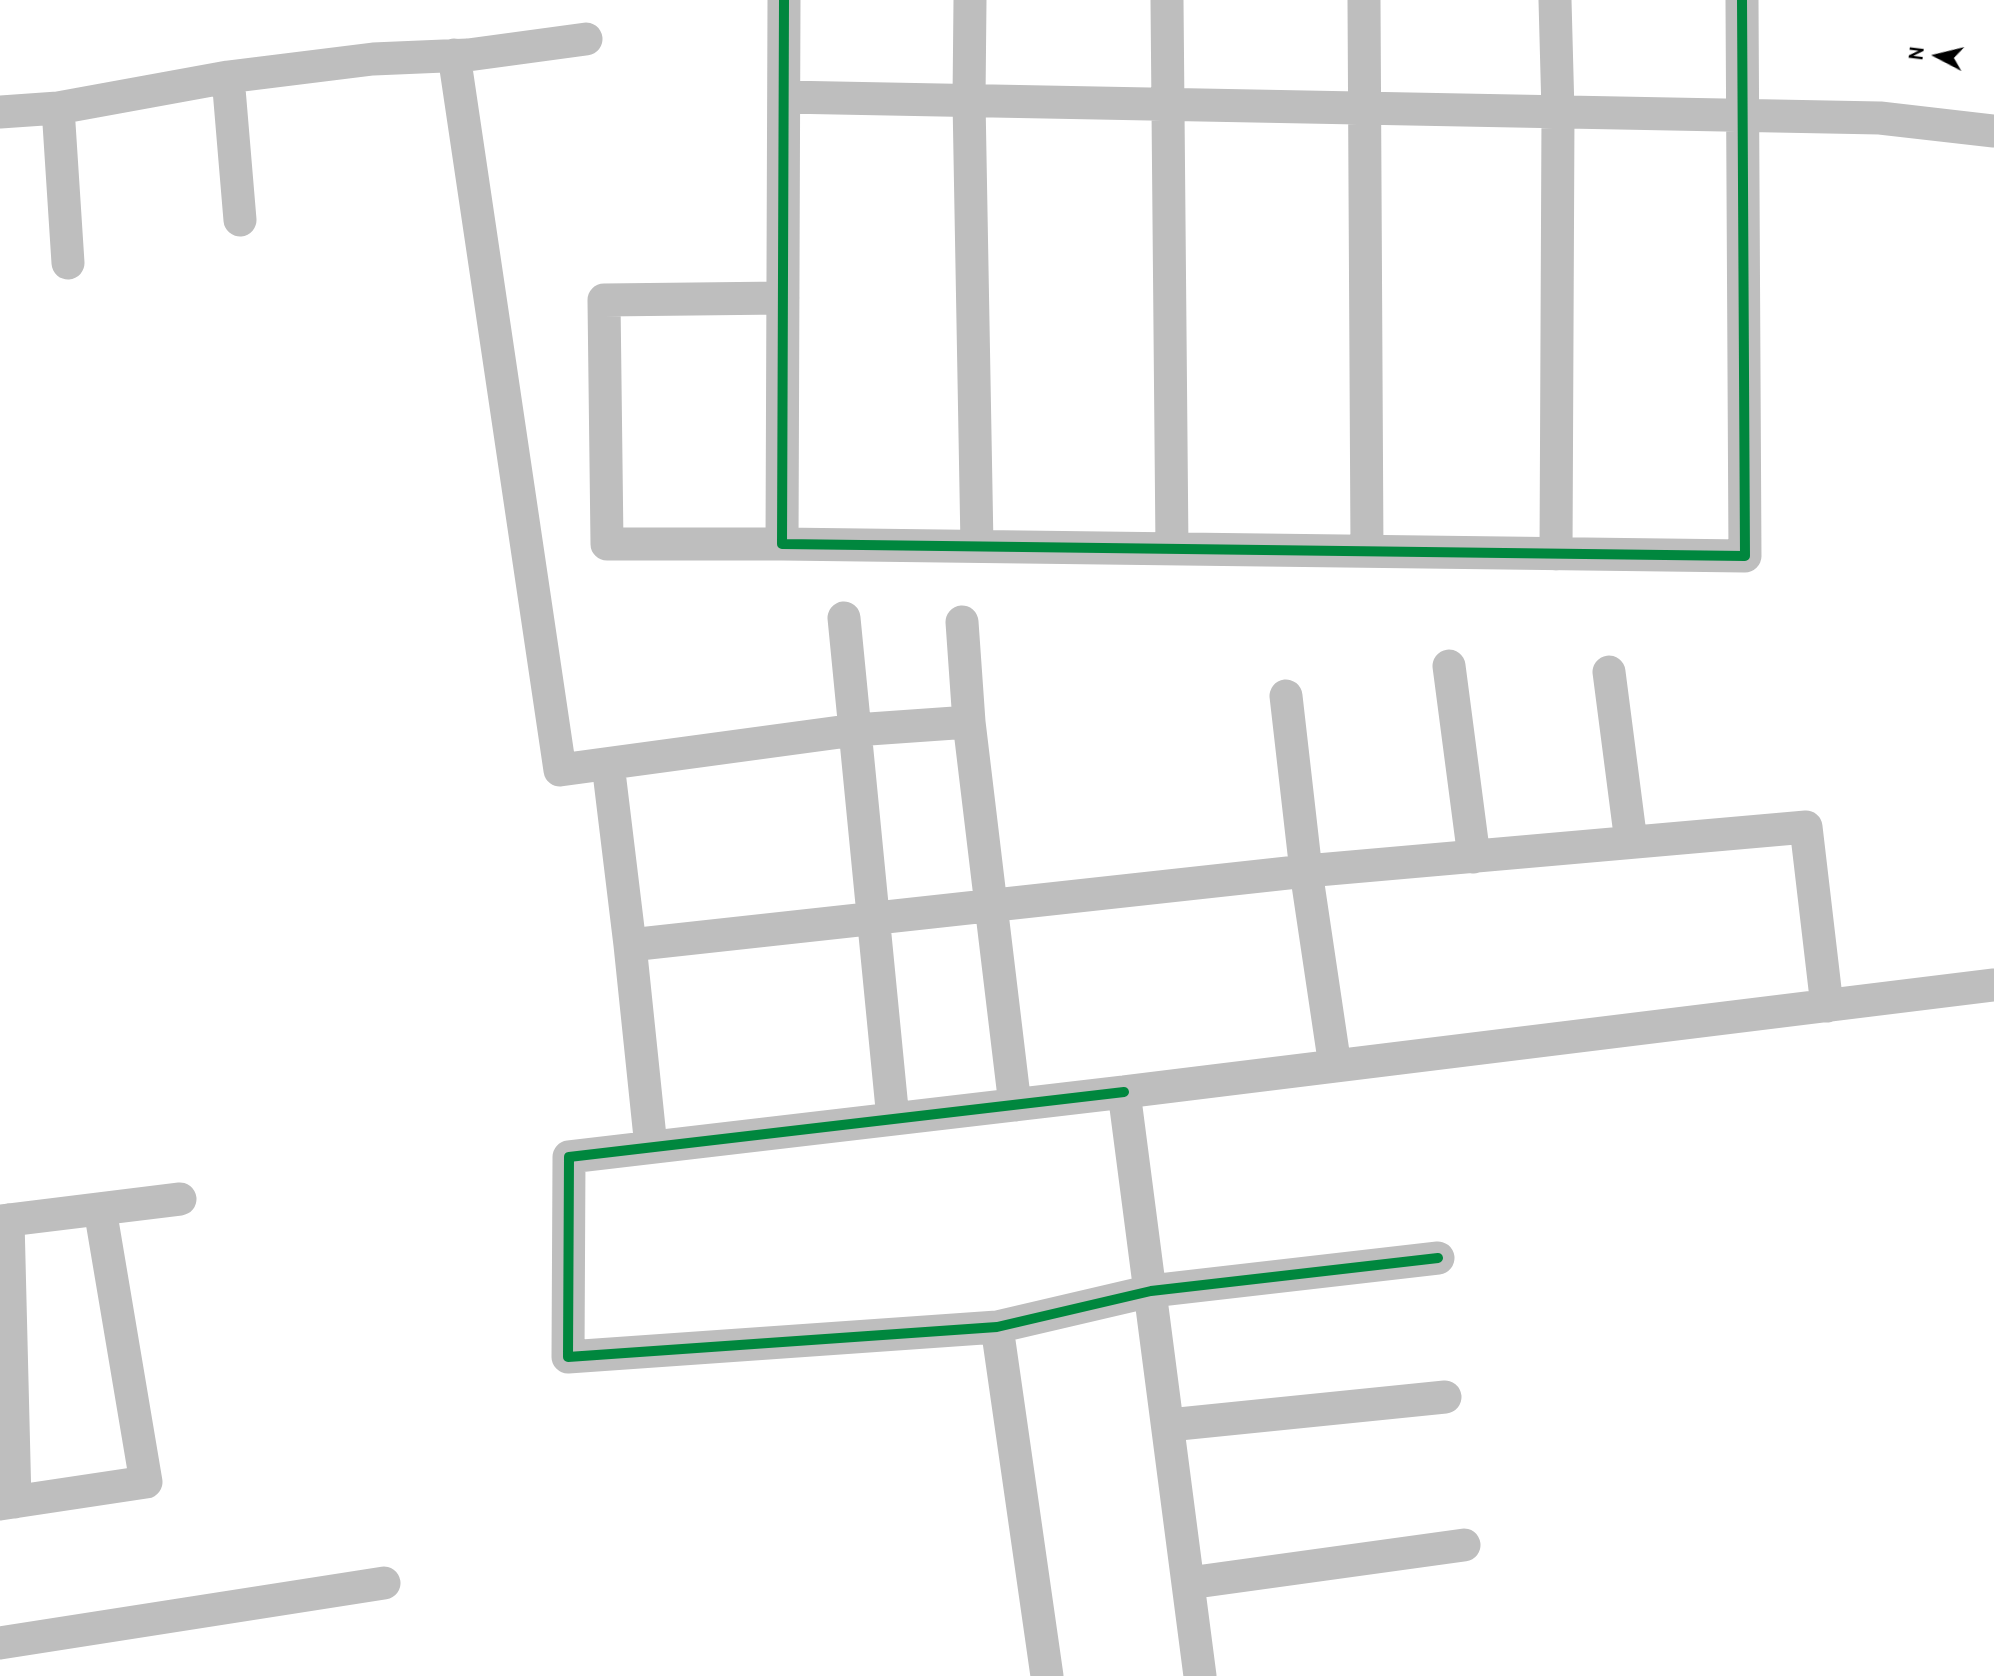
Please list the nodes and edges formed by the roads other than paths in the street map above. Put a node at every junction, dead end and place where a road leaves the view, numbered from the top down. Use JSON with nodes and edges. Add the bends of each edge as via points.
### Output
{"nodes":[{"id":1,"x":784,"y":0,"type":"edge"},
{"id":2,"x":970,"y":0,"type":"edge"},
{"id":3,"x":1167,"y":0,"type":"edge"},
{"id":4,"x":1364,"y":0,"type":"edge"},
{"id":5,"x":1555,"y":0,"type":"edge"},
{"id":6,"x":1742,"y":0,"type":"edge"},
{"id":7,"x":586,"y":39,"type":"dead end"},
{"id":8,"x":454,"y":55,"type":"junction"},
{"id":9,"x":228,"y":78,"type":"junction"},
{"id":10,"x":784,"y":97,"type":"junction"},
{"id":11,"x":970,"y":100,"type":"junction"},
{"id":12,"x":1166,"y":104,"type":"junction"},
{"id":13,"x":58,"y":108,"type":"junction"},
{"id":14,"x":1365,"y":108,"type":"junction"},
{"id":15,"x":0,"y":112,"type":"edge"},
{"id":16,"x":1558,"y":112,"type":"junction"},
{"id":17,"x":1742,"y":115,"type":"junction"},
{"id":18,"x":1994,"y":131,"type":"edge"},
{"id":19,"x":240,"y":220,"type":"dead end"},
{"id":20,"x":68,"y":263,"type":"dead end"},
{"id":21,"x":783,"y":298,"type":"junction"},
{"id":22,"x":782,"y":544,"type":"junction"},
{"id":23,"x":977,"y":546,"type":"junction"},
{"id":24,"x":1172,"y":549,"type":"junction"},
{"id":25,"x":1367,"y":551,"type":"junction"},
{"id":26,"x":1556,"y":554,"type":"junction"},
{"id":27,"x":844,"y":618,"type":"dead end"},
{"id":28,"x":962,"y":622,"type":"dead end"},
{"id":29,"x":1449,"y":666,"type":"dead end"},
{"id":30,"x":1609,"y":672,"type":"dead end"},
{"id":31,"x":1286,"y":696,"type":"dead end"},
{"id":32,"x":969,"y":722,"type":"junction"},
{"id":33,"x":855,"y":730,"type":"junction"},
{"id":34,"x":608,"y":764,"type":"junction"},
{"id":35,"x":1631,"y":842,"type":"junction"},
{"id":36,"x":1474,"y":856,"type":"junction"},
{"id":37,"x":1306,"y":871,"type":"junction"},
{"id":38,"x":992,"y":905,"type":"junction"},
{"id":39,"x":873,"y":918,"type":"junction"},
{"id":40,"x":630,"y":945,"type":"junction"},
{"id":41,"x":1994,"y":985,"type":"edge"},
{"id":42,"x":1826,"y":1006,"type":"junction"},
{"id":43,"x":1335,"y":1066,"type":"junction"},
{"id":44,"x":1124,"y":1092,"type":"junction"},
{"id":45,"x":1015,"y":1105,"type":"junction"},
{"id":46,"x":893,"y":1119,"type":"junction"},
{"id":47,"x":652,"y":1147,"type":"junction"},
{"id":48,"x":180,"y":1199,"type":"dead end"},
{"id":49,"x":100,"y":1209,"type":"junction"},
{"id":50,"x":4,"y":1221,"type":"edge"},
{"id":51,"x":1438,"y":1258,"type":"dead end"},
{"id":52,"x":1151,"y":1291,"type":"junction"},
{"id":53,"x":997,"y":1327,"type":"junction"},
{"id":54,"x":1445,"y":1397,"type":"dead end"},
{"id":55,"x":1168,"y":1425,"type":"junction"},
{"id":56,"x":8,"y":1503,"type":"edge"},
{"id":57,"x":1464,"y":1545,"type":"dead end"},
{"id":58,"x":384,"y":1583,"type":"dead end"},
{"id":59,"x":1189,"y":1583,"type":"junction"},
{"id":60,"x":0,"y":1643,"type":"edge"},
{"id":61,"x":1047,"y":1676,"type":"edge"},
{"id":62,"x":1200,"y":1676,"type":"edge"}],
"edges":[{"from":1,"to":10,"type":"street"},
{"from":2,"to":11,"type":"street"},
{"from":3,"to":12,"type":"street"},
{"from":4,"to":14,"type":"street"},
{"from":5,"to":16,"type":"street"},
{"from":6,"to":17,"type":"street"},
{"from":7,"to":8,"type":"street"},
{"from":8,"to":9,"type":"street","via":[[373,59]]},
{"from":8,"to":34,"type":"street","via":[[559,770]]},
{"from":9,"to":13,"type":"street"},
{"from":9,"to":19,"type":"street"},
{"from":10,"to":11,"type":"street"},
{"from":10,"to":21,"type":"street"},
{"from":11,"to":12,"type":"street"},
{"from":11,"to":23,"type":"street"},
{"from":12,"to":14,"type":"street"},
{"from":12,"to":24,"type":"street"},
{"from":13,"to":15,"type":"street"},
{"from":13,"to":20,"type":"street"},
{"from":14,"to":16,"type":"street"},
{"from":14,"to":25,"type":"street"},
{"from":16,"to":17,"type":"street"},
{"from":16,"to":26,"type":"street"},
{"from":17,"to":18,"type":"street","via":[[1880,118]]},
{"from":17,"to":26,"type":"street","via":[[1745,556]]},
{"from":21,"to":22,"type":"street"},
{"from":21,"to":22,"type":"street","via":[[604,300],[607,544]]},
{"from":22,"to":23,"type":"street"},
{"from":23,"to":24,"type":"street"},
{"from":24,"to":25,"type":"street"},
{"from":25,"to":26,"type":"street"},
{"from":27,"to":33,"type":"street"},
{"from":28,"to":32,"type":"street"},
{"from":29,"to":36,"type":"street"},
{"from":30,"to":35,"type":"street"},
{"from":31,"to":37,"type":"street"},
{"from":32,"to":33,"type":"street"},
{"from":32,"to":38,"type":"street"},
{"from":33,"to":34,"type":"street"},
{"from":33,"to":39,"type":"street"},
{"from":34,"to":40,"type":"street"},
{"from":35,"to":36,"type":"street"},
{"from":35,"to":42,"type":"street","via":[[1807,827]]},
{"from":36,"to":37,"type":"street"},
{"from":37,"to":38,"type":"street"},
{"from":37,"to":43,"type":"street"},
{"from":38,"to":39,"type":"street"},
{"from":38,"to":45,"type":"street"},
{"from":39,"to":40,"type":"street"},
{"from":39,"to":46,"type":"street"},
{"from":40,"to":47,"type":"street"},
{"from":41,"to":42,"type":"street"},
{"from":42,"to":43,"type":"street"},
{"from":43,"to":44,"type":"street"},
{"from":44,"to":45,"type":"street"},
{"from":44,"to":52,"type":"street"},
{"from":45,"to":46,"type":"street"},
{"from":46,"to":47,"type":"street"},
{"from":47,"to":53,"type":"street","via":[[569,1157],[568,1357]]},
{"from":48,"to":49,"type":"street"},
{"from":49,"to":50,"type":"street"},
{"from":49,"to":56,"type":"street","via":[[146,1482]]},
{"from":50,"to":56,"type":"street"},
{"from":51,"to":52,"type":"street"},
{"from":52,"to":53,"type":"street"},
{"from":52,"to":55,"type":"street"},
{"from":53,"to":61,"type":"street"},
{"from":54,"to":55,"type":"street"},
{"from":55,"to":59,"type":"street"},
{"from":57,"to":59,"type":"street"},
{"from":58,"to":60,"type":"street"},
{"from":59,"to":62,"type":"street"}]}
